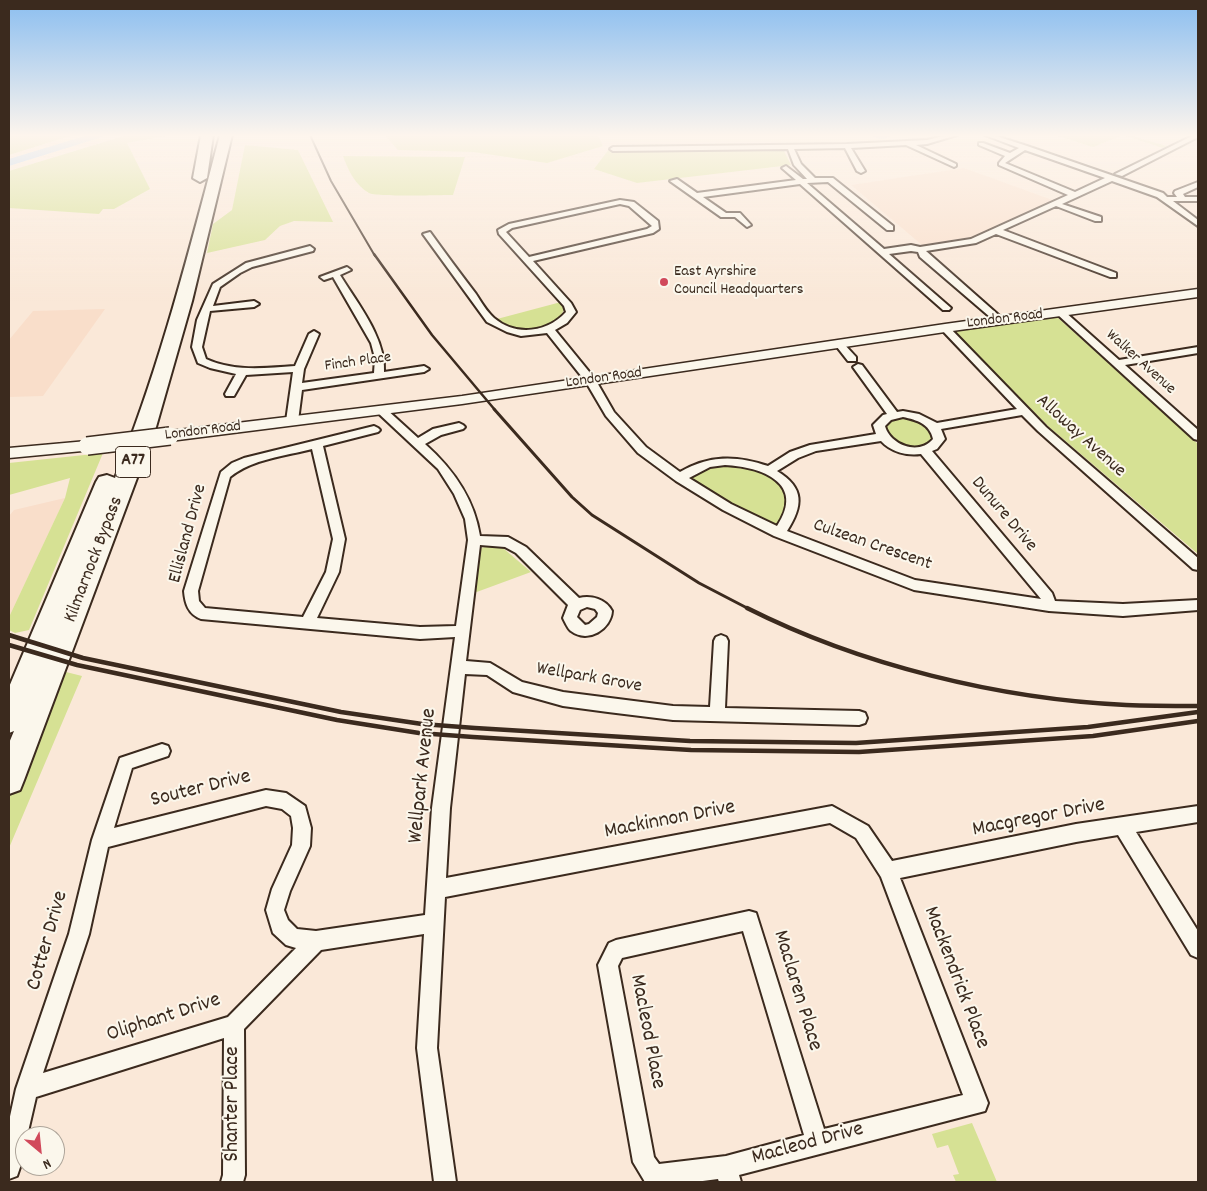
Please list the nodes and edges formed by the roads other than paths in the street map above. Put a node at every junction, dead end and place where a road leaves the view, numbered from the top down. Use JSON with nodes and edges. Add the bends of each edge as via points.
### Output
{"nodes":[{"id":1,"x":203,"y":191,"type":"edge"},
{"id":2,"x":206,"y":191,"type":"edge"},
{"id":3,"x":208,"y":191,"type":"edge"},
{"id":4,"x":687,"y":191,"type":"edge"},
{"id":5,"x":736,"y":191,"type":"edge"},
{"id":6,"x":811,"y":191,"type":"edge"},
{"id":7,"x":843,"y":191,"type":"edge"},
{"id":8,"x":1064,"y":191,"type":"edge"},
{"id":9,"x":1084,"y":191,"type":"edge"},
{"id":10,"x":1148,"y":191,"type":"edge"},
{"id":11,"x":1183,"y":191,"type":"edge"},
{"id":12,"x":1075,"y":195,"type":"junction"},
{"id":13,"x":695,"y":196,"type":"junction"},
{"id":14,"x":1167,"y":199,"type":"junction"},
{"id":15,"x":1183,"y":199,"type":"junction"},
{"id":16,"x":1198,"y":199,"type":"edge"},
{"id":17,"x":1056,"y":204,"type":"junction"},
{"id":18,"x":198,"y":212,"type":"junction"},
{"id":19,"x":1098,"y":219,"type":"dead end"},
{"id":20,"x":1198,"y":224,"type":"edge"},
{"id":21,"x":747,"y":225,"type":"dead end"},
{"id":22,"x":890,"y":228,"type":"dead end"},
{"id":23,"x":997,"y":231,"type":"junction"},
{"id":24,"x":427,"y":234,"type":"dead end"},
{"id":25,"x":310,"y":249,"type":"dead end"},
{"id":26,"x":921,"y":250,"type":"junction"},
{"id":27,"x":882,"y":252,"type":"junction"},
{"id":28,"x":527,"y":260,"type":"junction"},
{"id":29,"x":347,"y":270,"type":"dead end"},
{"id":30,"x":335,"y":274,"type":"junction"},
{"id":31,"x":1113,"y":275,"type":"dead end"},
{"id":32,"x":324,"y":277,"type":"dead end"},
{"id":33,"x":1198,"y":293,"type":"edge"},
{"id":34,"x":254,"y":304,"type":"dead end"},
{"id":35,"x":946,"y":308,"type":"dead end"},
{"id":36,"x":207,"y":309,"type":"junction"},
{"id":37,"x":1061,"y":313,"type":"junction"},
{"id":38,"x":1000,"y":321,"type":"junction"},
{"id":39,"x":945,"y":328,"type":"junction"},
{"id":40,"x":550,"y":330,"type":"junction"},
{"id":41,"x":314,"y":334,"type":"dead end"},
{"id":42,"x":840,"y":345,"type":"junction"},
{"id":43,"x":1198,"y":350,"type":"edge"},
{"id":44,"x":1116,"y":363,"type":"junction"},
{"id":45,"x":299,"y":369,"type":"junction"},
{"id":46,"x":424,"y":369,"type":"dead end"},
{"id":47,"x":242,"y":373,"type":"junction"},
{"id":48,"x":380,"y":375,"type":"junction"},
{"id":49,"x":591,"y":381,"type":"junction"},
{"id":50,"x":297,"y":387,"type":"junction"},
{"id":51,"x":230,"y":394,"type":"dead end"},
{"id":52,"x":381,"y":410,"type":"junction"},
{"id":53,"x":1025,"y":411,"type":"junction"},
{"id":54,"x":894,"y":414,"type":"junction"},
{"id":55,"x":1198,"y":418,"type":"edge"},
{"id":56,"x":292,"y":421,"type":"junction"},
{"id":57,"x":1181,"y":421,"type":"junction"},
{"id":58,"x":459,"y":427,"type":"dead end"},
{"id":59,"x":935,"y":427,"type":"junction"},
{"id":60,"x":374,"y":430,"type":"dead end"},
{"id":61,"x":1198,"y":436,"type":"edge"},
{"id":62,"x":882,"y":437,"type":"junction"},
{"id":63,"x":317,"y":444,"type":"junction"},
{"id":64,"x":417,"y":444,"type":"junction"},
{"id":65,"x":924,"y":450,"type":"junction"},
{"id":66,"x":9,"y":453,"type":"edge"},
{"id":67,"x":768,"y":471,"type":"junction"},
{"id":68,"x":680,"y":478,"type":"junction"},
{"id":69,"x":779,"y":533,"type":"junction"},
{"id":70,"x":474,"y":540,"type":"junction"},
{"id":71,"x":1198,"y":565,"type":"edge"},
{"id":72,"x":577,"y":605,"type":"dead end"},
{"id":73,"x":1198,"y":605,"type":"edge"},
{"id":74,"x":1049,"y":606,"type":"junction"},
{"id":75,"x":307,"y":623,"type":"junction"},
{"id":76,"x":464,"y":631,"type":"junction"},
{"id":77,"x":721,"y":641,"type":"dead end"},
{"id":78,"x":460,"y":666,"type":"junction"},
{"id":79,"x":717,"y":714,"type":"junction"},
{"id":80,"x":858,"y":718,"type":"dead end"},
{"id":81,"x":9,"y":720,"type":"edge"},
{"id":82,"x":162,"y":751,"type":"dead end"},
{"id":83,"x":9,"y":780,"type":"edge"},
{"id":84,"x":1198,"y":814,"type":"edge"},
{"id":85,"x":1122,"y":826,"type":"junction"},
{"id":86,"x":101,"y":840,"type":"junction"},
{"id":87,"x":888,"y":871,"type":"junction"},
{"id":88,"x":437,"y":889,"type":"junction"},
{"id":89,"x":433,"y":923,"type":"junction"},
{"id":90,"x":682,"y":934,"type":"joint"},
{"id":91,"x":316,"y":941,"type":"junction"},
{"id":92,"x":1198,"y":948,"type":"edge"},
{"id":93,"x":234,"y":1025,"type":"junction"},
{"id":94,"x":27,"y":1089,"type":"junction"},
{"id":95,"x":977,"y":1103,"type":"joint"},
{"id":96,"x":817,"y":1142,"type":"junction"},
{"id":97,"x":644,"y":1162,"type":"joint"},
{"id":98,"x":9,"y":1168,"type":"edge"},
{"id":99,"x":728,"y":1175,"type":"edge"},
{"id":100,"x":232,"y":1182,"type":"edge"},
{"id":101,"x":445,"y":1182,"type":"edge"}],
"edges":[{"from":1,"to":18,"type":"highway","name":"Kilmarnock Bypass","number":"A77"},
{"from":2,"to":18,"type":"highway","name":"Kilmarnock Bypass","number":"A77"},
{"from":3,"to":18,"type":"highway","number":"A77"},
{"from":4,"to":13,"type":"street"},
{"from":5,"to":13,"type":"street"},
{"from":6,"to":27,"type":"street"},
{"from":7,"to":22,"type":"street"},
{"from":8,"to":12,"type":"street"},
{"from":9,"to":12,"type":"street"},
{"from":10,"to":14,"type":"street"},
{"from":11,"to":15,"type":"street","via":[[1178,193]]},
{"from":12,"to":17,"type":"street"},
{"from":13,"to":21,"type":"street","via":[[724,215],[738,214]]},
{"from":14,"to":15,"type":"street"},
{"from":14,"to":20,"type":"street"},
{"from":15,"to":16,"type":"street"},
{"from":17,"to":19,"type":"street"},
{"from":17,"to":23,"type":"street"},
{"from":18,"to":81,"type":"highway","name":"Kilmarnock Bypass","number":"A77","via":[[130,426]]},
{"from":18,"to":83,"type":"highway","name":"Kilmarnock Bypass","number":"A77","via":[[184,301],[146,427]]},
{"from":23,"to":26,"type":"street","via":[[973,241]]},
{"from":23,"to":31,"type":"street"},
{"from":24,"to":40,"type":"street","via":[[490,320],[500,328],[525,332]]},
{"from":25,"to":36,"type":"street","via":[[237,270],[216,286]]},
{"from":26,"to":27,"type":"street","via":[[911,248]]},
{"from":26,"to":38,"type":"street"},
{"from":27,"to":35,"type":"street"},
{"from":28,"to":28,"type":"street","via":[[502,230],[620,202],[633,206],[656,227]]},
{"from":28,"to":40,"type":"street","via":[[571,312]]},
{"from":29,"to":30,"type":"street"},
{"from":30,"to":32,"type":"street"},
{"from":30,"to":48,"type":"street","via":[[376,343]]},
{"from":33,"to":37,"type":"main road","name":"London Road"},
{"from":34,"to":36,"type":"street"},
{"from":36,"to":47,"type":"street","via":[[197,347],[202,361]]},
{"from":37,"to":38,"type":"main road","name":"London Road"},
{"from":37,"to":44,"type":"street","name":"Walker Avenue"},
{"from":38,"to":39,"type":"main road","name":"London Road"},
{"from":39,"to":42,"type":"main road","name":"London Road"},
{"from":39,"to":53,"type":"street","name":"Alloway Avenue"},
{"from":40,"to":49,"type":"street","name":"Culzean Crescent"},
{"from":41,"to":45,"type":"street"},
{"from":42,"to":49,"type":"main road","name":"London Road"},
{"from":42,"to":54,"type":"street"},
{"from":43,"to":44,"type":"street"},
{"from":44,"to":57,"type":"street","name":"Walker Avenue"},
{"from":45,"to":47,"type":"street"},
{"from":45,"to":50,"type":"street"},
{"from":46,"to":48,"type":"street","name":"Finch Place"},
{"from":47,"to":51,"type":"street"},
{"from":48,"to":50,"type":"street","name":"Finch Place"},
{"from":49,"to":52,"type":"main road","name":"London Road"},
{"from":49,"to":68,"type":"street","name":"Culzean Crescent","via":[[610,414],[642,450]]},
{"from":50,"to":56,"type":"street"},
{"from":52,"to":56,"type":"main road","name":"London Road"},
{"from":52,"to":64,"type":"street","name":"Wellpark Avenue"},
{"from":53,"to":59,"type":"street"},
{"from":53,"to":71,"type":"street","name":"Alloway Avenue"},
{"from":54,"to":59,"type":"street","via":[[921,418]]},
{"from":54,"to":62,"type":"street","via":[[879,425]]},
{"from":55,"to":57,"type":"street"},
{"from":56,"to":66,"type":"main road","name":"London Road","bridge":true},
{"from":57,"to":61,"type":"street","name":"Walker Avenue"},
{"from":58,"to":64,"type":"street","via":[[437,432]]},
{"from":59,"to":65,"type":"street","via":[[940,439],[932,448]]},
{"from":60,"to":63,"type":"street","name":"Ellisland Drive"},
{"from":62,"to":65,"type":"street","via":[[906,450]]},
{"from":62,"to":67,"type":"street","via":[[814,448],[794,455]]},
{"from":63,"to":75,"type":"street","via":[[340,539],[340,554]]},
{"from":63,"to":75,"type":"street","name":"Ellisland Drive","via":[[248,461],[225,475],[191,591],[192,603],[202,613]]},
{"from":64,"to":70,"type":"street","name":"Wellpark Avenue","via":[[442,466],[460,494],[471,519]]},
{"from":65,"to":74,"type":"street","name":"Dunure Drive","via":[[1047,597]]},
{"from":67,"to":68,"type":"street","via":[[746,462],[716,461]]},
{"from":67,"to":69,"type":"street","via":[[780,478],[790,490],[794,502]]},
{"from":68,"to":69,"type":"street","name":"Culzean Crescent","via":[[727,507]]},
{"from":69,"to":74,"type":"street","name":"Culzean Crescent","via":[[914,585]]},
{"from":70,"to":72,"type":"street","via":[[508,542],[521,550]]},
{"from":70,"to":76,"type":"street","name":"Wellpark Avenue"},
{"from":73,"to":74,"type":"street","name":"Culzean Crescent","via":[[1122,610]]},
{"from":75,"to":76,"type":"street","name":"Ellisland Drive","via":[[420,633]]},
{"from":76,"to":78,"type":"street","name":"Wellpark Avenue"},
{"from":77,"to":79,"type":"street"},
{"from":78,"to":79,"type":"street","name":"Wellpark Grove","via":[[490,669],[518,687],[563,699]]},
{"from":78,"to":88,"type":"street","name":"Wellpark Avenue","via":[[441,808]]},
{"from":79,"to":80,"type":"street","name":"Wellpark Grove"},
{"from":82,"to":86,"type":"street","name":"Cotter Drive","via":[[126,763]]},
{"from":84,"to":85,"type":"street","name":"Macgregor Drive"},
{"from":85,"to":87,"type":"street","name":"Macgregor Drive"},
{"from":85,"to":92,"type":"street"},
{"from":86,"to":91,"type":"street","name":"Souter Drive","via":[[266,798],[286,801],[299,812],[301,846],[275,910],[280,926],[293,938]]},
{"from":86,"to":94,"type":"street","name":"Cotter Drive","via":[[79,934]]},
{"from":87,"to":88,"type":"street","name":"Mackinnon Drive","via":[[862,832],[832,814]]},
{"from":87,"to":95,"type":"street","name":"Mackendrick Place"},
{"from":88,"to":89,"type":"street","name":"Wellpark Avenue"},
{"from":89,"to":91,"type":"street","name":"Souter Drive"},
{"from":89,"to":101,"type":"street","name":"Wellpark Avenue","via":[[427,1048]]},
{"from":90,"to":96,"type":"street","name":"Maclaren Place","via":[[750,920]]},
{"from":90,"to":97,"type":"street","name":"Macleod Place","via":[[616,950],[608,965]]},
{"from":91,"to":93,"type":"street","name":"Oliphant Drive"},
{"from":93,"to":94,"type":"street","name":"Oliphant Drive"},
{"from":93,"to":100,"type":"street","name":"Shanter Place"},
{"from":94,"to":98,"type":"street","name":"Cotter Drive"},
{"from":95,"to":96,"type":"street","name":"Macleod Drive"},
{"from":96,"to":99,"type":"street","name":"Macleod Drive"},
{"from":97,"to":99,"type":"street","name":"Macleod Drive","via":[[654,1176]]}]}
